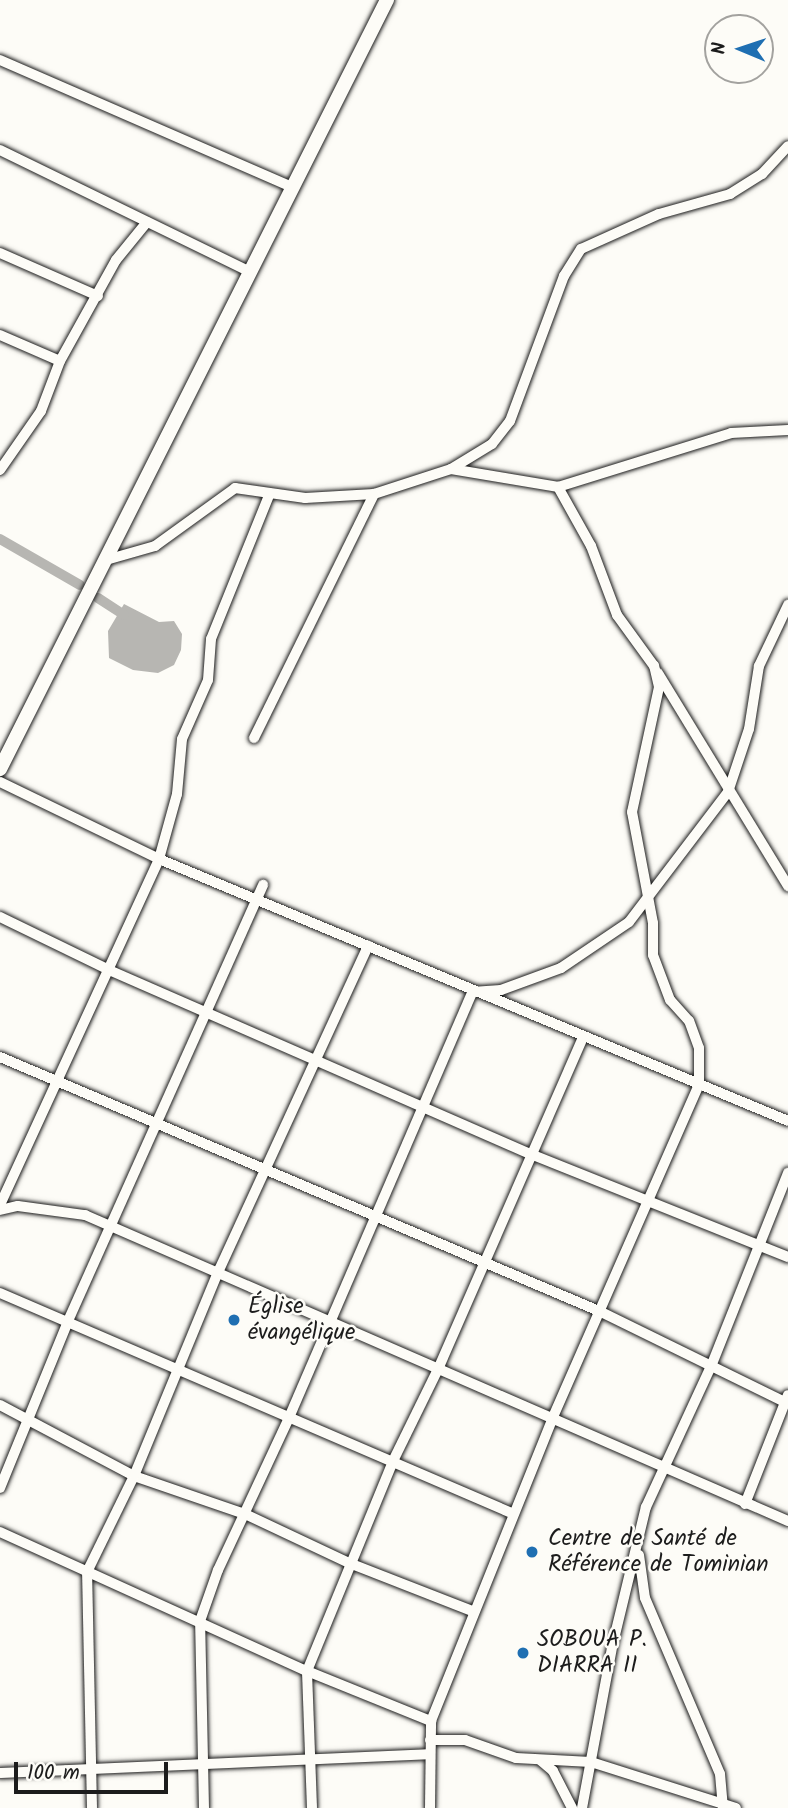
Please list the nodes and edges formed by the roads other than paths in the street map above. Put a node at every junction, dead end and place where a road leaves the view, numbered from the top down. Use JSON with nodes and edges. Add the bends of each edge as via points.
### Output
{"nodes":[{"id":1,"x":387,"y":0,"type":"edge"},
{"id":2,"x":0,"y":60,"type":"edge"},
{"id":3,"x":788,"y":146,"type":"edge"},
{"id":4,"x":0,"y":149,"type":"edge"},
{"id":5,"x":292,"y":187,"type":"junction"},
{"id":6,"x":147,"y":222,"type":"junction"},
{"id":7,"x":0,"y":253,"type":"edge"},
{"id":8,"x":250,"y":272,"type":"junction"},
{"id":9,"x":99,"y":296,"type":"junction"},
{"id":10,"x":0,"y":335,"type":"edge"},
{"id":11,"x":60,"y":361,"type":"junction"},
{"id":12,"x":788,"y":430,"type":"edge"},
{"id":13,"x":451,"y":469,"type":"junction"},
{"id":14,"x":0,"y":470,"type":"edge"},
{"id":15,"x":558,"y":487,"type":"junction"},
{"id":16,"x":270,"y":493,"type":"junction"},
{"id":17,"x":374,"y":494,"type":"junction"},
{"id":18,"x":106,"y":560,"type":"junction"},
{"id":19,"x":788,"y":605,"type":"edge"},
{"id":20,"x":654,"y":666,"type":"junction"},
{"id":21,"x":254,"y":738,"type":"dead end"},
{"id":22,"x":0,"y":769,"type":"edge"},
{"id":23,"x":0,"y":782,"type":"edge"},
{"id":24,"x":729,"y":792,"type":"junction"},
{"id":25,"x":159,"y":859,"type":"junction"},
{"id":26,"x":263,"y":885,"type":"dead end"},
{"id":27,"x":788,"y":886,"type":"edge"},
{"id":28,"x":647,"y":897,"type":"junction"},
{"id":29,"x":257,"y":900,"type":"junction"},
{"id":30,"x":0,"y":917,"type":"edge"},
{"id":31,"x":368,"y":946,"type":"junction"},
{"id":32,"x":109,"y":970,"type":"junction"},
{"id":33,"x":472,"y":992,"type":"junction"},
{"id":34,"x":206,"y":1009,"type":"junction"},
{"id":35,"x":583,"y":1037,"type":"junction"},
{"id":36,"x":0,"y":1057,"type":"edge"},
{"id":37,"x":316,"y":1057,"type":"junction"},
{"id":38,"x":59,"y":1083,"type":"junction"},
{"id":39,"x":699,"y":1084,"type":"junction"},
{"id":40,"x":422,"y":1102,"type":"junction"},
{"id":41,"x":788,"y":1121,"type":"edge"},
{"id":42,"x":155,"y":1126,"type":"junction"},
{"id":43,"x":533,"y":1154,"type":"junction"},
{"id":44,"x":262,"y":1172,"type":"junction"},
{"id":45,"x":788,"y":1173,"type":"edge"},
{"id":46,"x":651,"y":1201,"type":"junction"},
{"id":47,"x":0,"y":1207,"type":"edge"},
{"id":48,"x":374,"y":1214,"type":"junction"},
{"id":49,"x":110,"y":1226,"type":"junction"},
{"id":50,"x":758,"y":1245,"type":"junction"},
{"id":51,"x":788,"y":1257,"type":"edge"},
{"id":52,"x":483,"y":1261,"type":"junction"},
{"id":53,"x":219,"y":1270,"type":"junction"},
{"id":54,"x":0,"y":1293,"type":"edge"},
{"id":55,"x":599,"y":1311,"type":"junction"},
{"id":56,"x":330,"y":1318,"type":"junction"},
{"id":57,"x":68,"y":1321,"type":"junction"},
{"id":58,"x":712,"y":1364,"type":"junction"},
{"id":59,"x":439,"y":1367,"type":"junction"},
{"id":60,"x":177,"y":1368,"type":"junction"},
{"id":61,"x":787,"y":1399,"type":"edge"},
{"id":62,"x":0,"y":1405,"type":"edge"},
{"id":63,"x":552,"y":1417,"type":"junction"},
{"id":64,"x":29,"y":1418,"type":"junction"},
{"id":65,"x":288,"y":1420,"type":"junction"},
{"id":66,"x":777,"y":1424,"type":"junction"},
{"id":67,"x":788,"y":1429,"type":"edge"},
{"id":68,"x":393,"y":1461,"type":"junction"},
{"id":69,"x":667,"y":1468,"type":"junction"},
{"id":70,"x":134,"y":1476,"type":"junction"},
{"id":71,"x":0,"y":1488,"type":"edge"},
{"id":72,"x":746,"y":1504,"type":"junction"},
{"id":73,"x":245,"y":1514,"type":"junction"},
{"id":74,"x":514,"y":1514,"type":"junction"},
{"id":75,"x":788,"y":1521,"type":"edge"},
{"id":76,"x":0,"y":1532,"type":"edge"},
{"id":77,"x":638,"y":1547,"type":"junction"},
{"id":78,"x":349,"y":1563,"type":"junction"},
{"id":79,"x":87,"y":1572,"type":"junction"},
{"id":80,"x":472,"y":1611,"type":"junction"},
{"id":81,"x":200,"y":1621,"type":"junction"},
{"id":82,"x":307,"y":1671,"type":"junction"},
{"id":83,"x":431,"y":1721,"type":"junction"},
{"id":84,"x":430,"y":1740,"type":"junction"},
{"id":85,"x":429,"y":1754,"type":"junction"},
{"id":86,"x":311,"y":1759,"type":"junction"},
{"id":87,"x":540,"y":1760,"type":"junction"},
{"id":88,"x":591,"y":1762,"type":"junction"},
{"id":89,"x":201,"y":1763,"type":"junction"},
{"id":90,"x":90,"y":1767,"type":"junction"},
{"id":91,"x":0,"y":1773,"type":"edge"},
{"id":92,"x":724,"y":1806,"type":"edge"},
{"id":93,"x":92,"y":1808,"type":"edge"},
{"id":94,"x":204,"y":1808,"type":"edge"},
{"id":95,"x":312,"y":1808,"type":"edge"},
{"id":96,"x":430,"y":1808,"type":"edge"},
{"id":97,"x":572,"y":1808,"type":"edge"},
{"id":98,"x":582,"y":1808,"type":"edge"},
{"id":99,"x":736,"y":1808,"type":"edge"}],
"edges":[{"from":1,"to":5,"type":"main road"},
{"from":2,"to":5,"type":"street"},
{"from":3,"to":13,"type":"street","via":[[762,174],[730,194],[659,214],[580,249],[564,276],[510,421],[492,444]]},
{"from":4,"to":6,"type":"street"},
{"from":5,"to":8,"type":"main road"},
{"from":6,"to":8,"type":"street"},
{"from":6,"to":9,"type":"street","via":[[116,260]]},
{"from":7,"to":9,"type":"street"},
{"from":8,"to":18,"type":"main road"},
{"from":9,"to":11,"type":"street"},
{"from":10,"to":11,"type":"street"},
{"from":11,"to":14,"type":"street","via":[[41,411]]},
{"from":12,"to":15,"type":"street","via":[[731,433]]},
{"from":13,"to":15,"type":"street"},
{"from":13,"to":17,"type":"street"},
{"from":15,"to":20,"type":"street","via":[[591,546],[617,615]]},
{"from":16,"to":17,"type":"street","via":[[305,498]]},
{"from":16,"to":18,"type":"street","via":[[235,488],[155,546]]},
{"from":16,"to":25,"type":"street","via":[[211,639],[208,680],[182,739],[177,794]]},
{"from":17,"to":21,"type":"street"},
{"from":18,"to":22,"type":"main road"},
{"from":19,"to":24,"type":"street","via":[[759,666],[749,730]]},
{"from":20,"to":24,"type":"street"},
{"from":20,"to":28,"type":"street","via":[[659,687],[632,812]]},
{"from":23,"to":25,"type":"street"},
{"from":24,"to":27,"type":"street"},
{"from":24,"to":28,"type":"street"},
{"from":25,"to":29,"type":"street"},
{"from":25,"to":32,"type":"street"},
{"from":26,"to":29,"type":"street"},
{"from":28,"to":33,"type":"street","via":[[629,922],[561,968],[501,990]]},
{"from":28,"to":39,"type":"street","via":[[653,955],[670,1000],[689,1021],[699,1048]]},
{"from":29,"to":31,"type":"street"},
{"from":29,"to":34,"type":"street"},
{"from":30,"to":32,"type":"street"},
{"from":31,"to":33,"type":"street"},
{"from":31,"to":37,"type":"street"},
{"from":32,"to":34,"type":"street"},
{"from":32,"to":38,"type":"street"},
{"from":33,"to":35,"type":"street"},
{"from":33,"to":40,"type":"street"},
{"from":34,"to":37,"type":"street"},
{"from":34,"to":42,"type":"street"},
{"from":35,"to":39,"type":"street"},
{"from":35,"to":43,"type":"street"},
{"from":36,"to":38,"type":"street"},
{"from":37,"to":40,"type":"street"},
{"from":37,"to":44,"type":"street"},
{"from":38,"to":42,"type":"street"},
{"from":38,"to":47,"type":"street"},
{"from":39,"to":41,"type":"street"},
{"from":39,"to":46,"type":"street"},
{"from":40,"to":43,"type":"street"},
{"from":40,"to":48,"type":"street"},
{"from":42,"to":44,"type":"street"},
{"from":42,"to":49,"type":"street"},
{"from":43,"to":46,"type":"street"},
{"from":43,"to":52,"type":"street"},
{"from":44,"to":48,"type":"street"},
{"from":44,"to":53,"type":"street"},
{"from":45,"to":50,"type":"street"},
{"from":46,"to":50,"type":"street"},
{"from":46,"to":55,"type":"street"},
{"from":47,"to":49,"type":"street","via":[[85,1215]]},
{"from":48,"to":52,"type":"street"},
{"from":48,"to":56,"type":"street"},
{"from":49,"to":53,"type":"street"},
{"from":49,"to":57,"type":"street"},
{"from":50,"to":51,"type":"street"},
{"from":50,"to":58,"type":"street"},
{"from":52,"to":55,"type":"street"},
{"from":52,"to":59,"type":"street"},
{"from":53,"to":56,"type":"street"},
{"from":53,"to":60,"type":"street"},
{"from":54,"to":57,"type":"street"},
{"from":55,"to":58,"type":"street"},
{"from":55,"to":63,"type":"street"},
{"from":56,"to":59,"type":"street"},
{"from":56,"to":65,"type":"street"},
{"from":57,"to":60,"type":"street"},
{"from":57,"to":64,"type":"street"},
{"from":58,"to":61,"type":"street"},
{"from":58,"to":69,"type":"street"},
{"from":59,"to":63,"type":"street"},
{"from":59,"to":68,"type":"street"},
{"from":60,"to":65,"type":"street"},
{"from":60,"to":70,"type":"street"},
{"from":61,"to":66,"type":"street"},
{"from":62,"to":64,"type":"street"},
{"from":63,"to":69,"type":"street"},
{"from":63,"to":74,"type":"street"},
{"from":64,"to":70,"type":"street"},
{"from":64,"to":71,"type":"street"},
{"from":65,"to":68,"type":"street"},
{"from":65,"to":73,"type":"street"},
{"from":66,"to":67,"type":"street"},
{"from":66,"to":72,"type":"street"},
{"from":68,"to":74,"type":"street"},
{"from":68,"to":78,"type":"street"},
{"from":69,"to":72,"type":"street"},
{"from":69,"to":77,"type":"street","via":[[646,1507]]},
{"from":70,"to":73,"type":"street"},
{"from":70,"to":79,"type":"street"},
{"from":72,"to":75,"type":"street"},
{"from":73,"to":78,"type":"street"},
{"from":73,"to":81,"type":"street"},
{"from":74,"to":80,"type":"street"},
{"from":76,"to":79,"type":"street"},
{"from":77,"to":88,"type":"street","via":[[618,1619]]},
{"from":77,"to":92,"type":"street","via":[[645,1598],[713,1752]]},
{"from":78,"to":80,"type":"street"},
{"from":78,"to":82,"type":"street"},
{"from":79,"to":81,"type":"street"},
{"from":79,"to":90,"type":"street"},
{"from":80,"to":83,"type":"street"},
{"from":81,"to":82,"type":"street"},
{"from":81,"to":89,"type":"street"},
{"from":82,"to":83,"type":"street"},
{"from":82,"to":86,"type":"street"},
{"from":83,"to":84,"type":"street"},
{"from":84,"to":85,"type":"street"},
{"from":84,"to":87,"type":"street","via":[[465,1740],[516,1758]]},
{"from":85,"to":86,"type":"street"},
{"from":85,"to":96,"type":"street"},
{"from":86,"to":89,"type":"street"},
{"from":86,"to":95,"type":"street"},
{"from":87,"to":88,"type":"street"},
{"from":87,"to":97,"type":"street","via":[[553,1771]]},
{"from":88,"to":92,"type":"street"},
{"from":88,"to":98,"type":"street"},
{"from":89,"to":90,"type":"street"},
{"from":89,"to":94,"type":"street"},
{"from":90,"to":91,"type":"street"},
{"from":90,"to":93,"type":"street"},
{"from":92,"to":99,"type":"street"}]}
